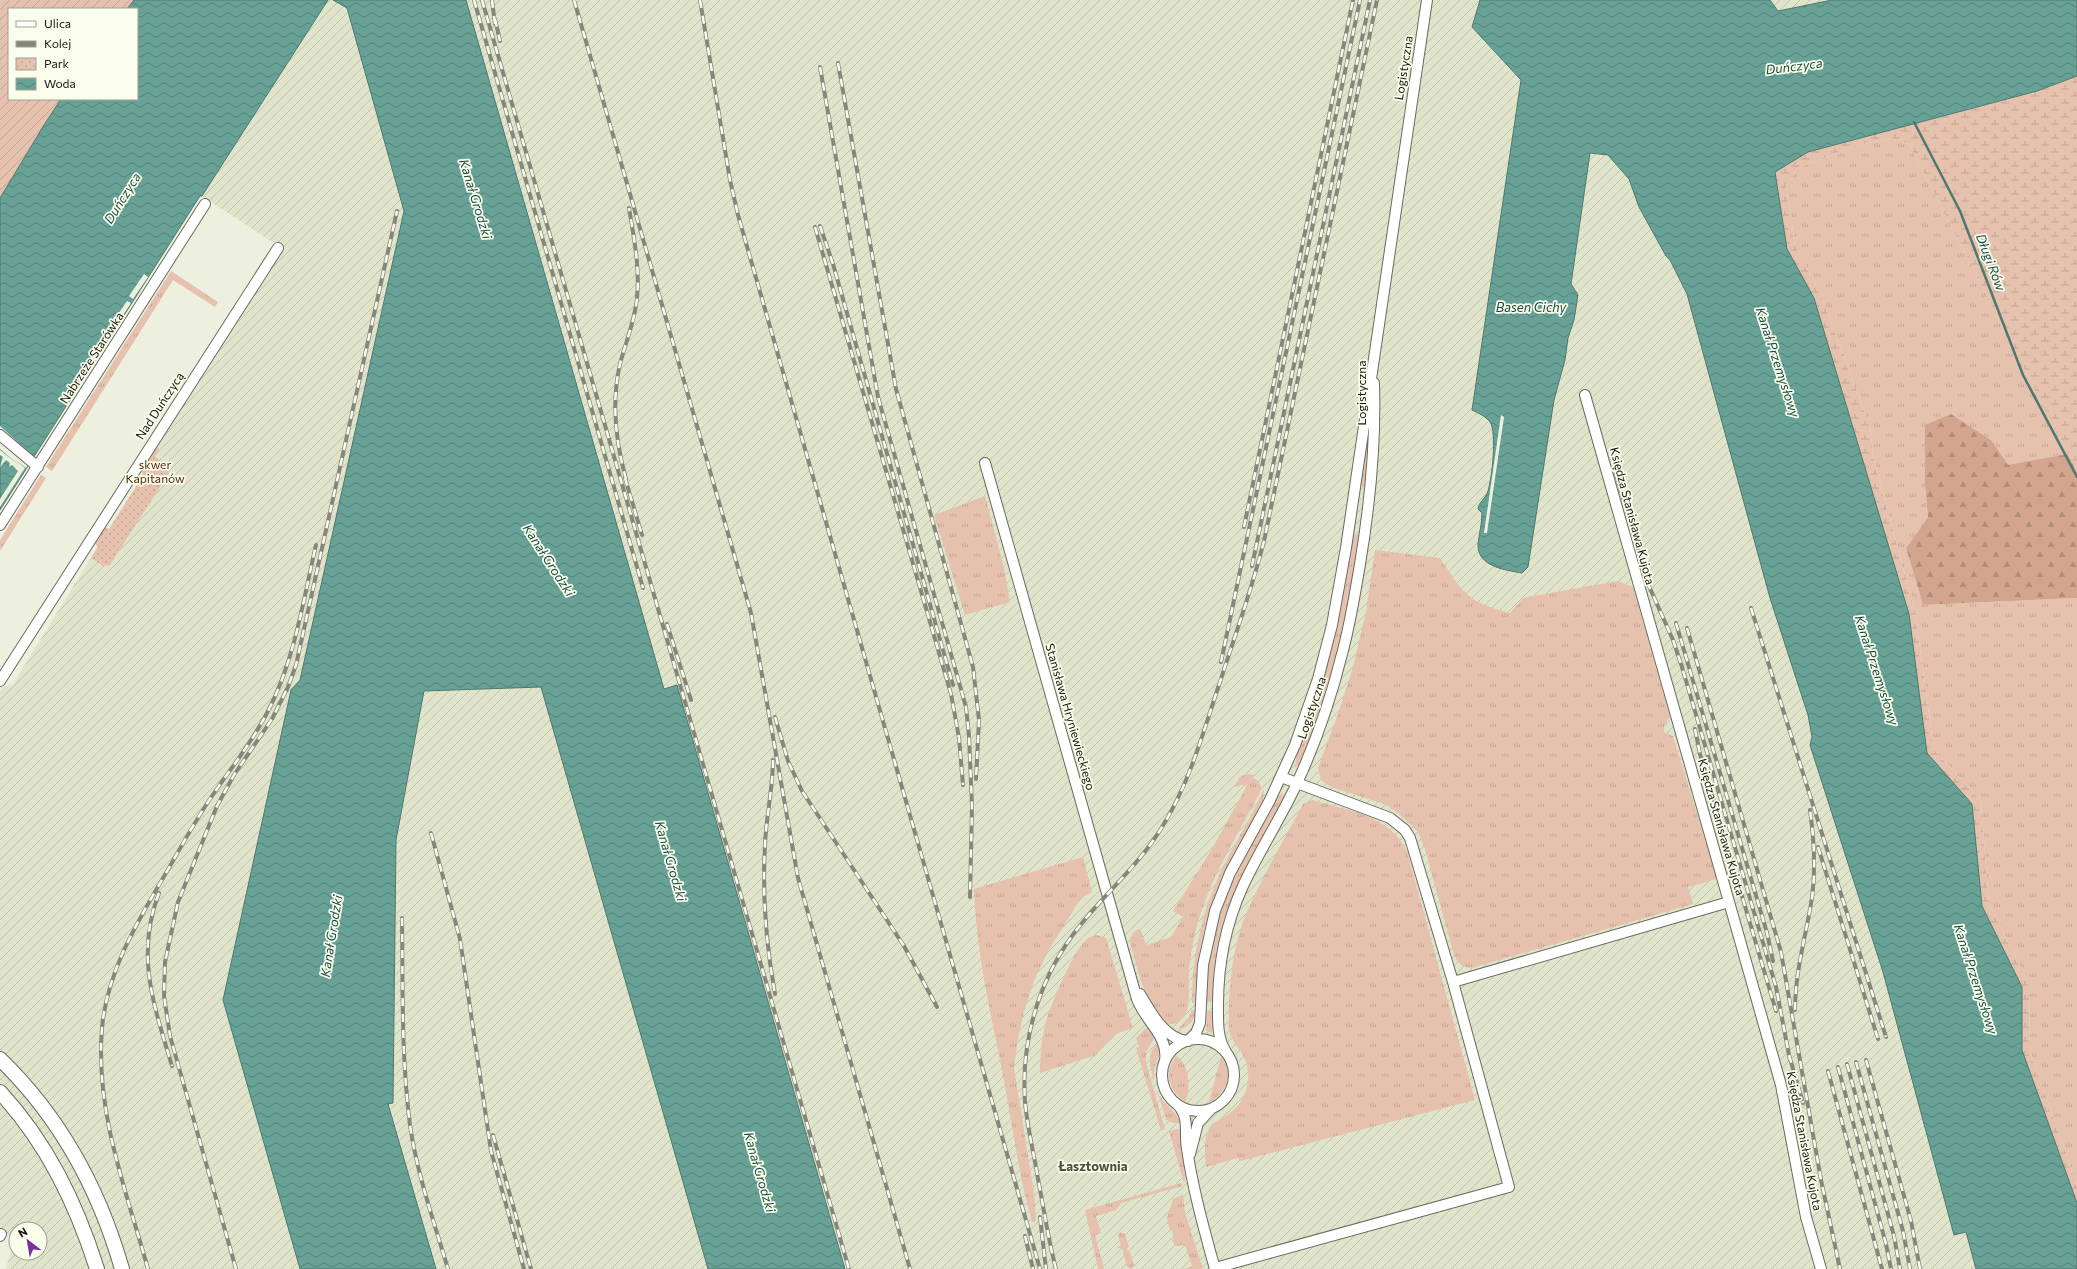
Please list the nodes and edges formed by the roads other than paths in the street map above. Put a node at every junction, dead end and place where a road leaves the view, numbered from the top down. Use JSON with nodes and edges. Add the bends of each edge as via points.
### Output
{"nodes":[{"id":1,"x":1427,"y":0,"type":"edge"},
{"id":2,"x":205,"y":204,"type":"dead end"},
{"id":3,"x":278,"y":248,"type":"dead end"},
{"id":4,"x":1375,"y":353,"type":"junction"},
{"id":5,"x":1585,"y":395,"type":"dead end"},
{"id":6,"x":0,"y":435,"type":"edge"},
{"id":7,"x":985,"y":463,"type":"dead end"},
{"id":8,"x":34,"y":464,"type":"junction"},
{"id":9,"x":0,"y":525,"type":"edge"},
{"id":10,"x":0,"y":681,"type":"edge"},
{"id":11,"x":1281,"y":778,"type":"junction"},
{"id":12,"x":1297,"y":783,"type":"junction"},
{"id":13,"x":1728,"y":902,"type":"junction"},
{"id":14,"x":1132,"y":978,"type":"junction"},
{"id":15,"x":1453,"y":982,"type":"junction"},
{"id":16,"x":1188,"y":1041,"type":"junction"},
{"id":17,"x":1226,"y":1052,"type":"junction"},
{"id":18,"x":0,"y":1059,"type":"edge"},
{"id":19,"x":1165,"y":1061,"type":"junction"},
{"id":20,"x":0,"y":1092,"type":"edge"},
{"id":21,"x":1178,"y":1105,"type":"junction"},
{"id":22,"x":1212,"y":1108,"type":"junction"},
{"id":23,"x":1189,"y":1166,"type":"junction"},
{"id":24,"x":1215,"y":1268,"type":"edge"},
{"id":25,"x":98,"y":1269,"type":"edge"},
{"id":26,"x":122,"y":1269,"type":"edge"},
{"id":27,"x":1821,"y":1269,"type":"edge"}],
"edges":[{"from":1,"to":4,"type":"street","name":"Logistyczna"},
{"from":2,"to":8,"type":"street","name":"Nabrzeże Starówka"},
{"from":3,"to":10,"type":"street","name":"Nad Duńczycą"},
{"from":4,"to":11,"type":"street","name":"Logistyczna","via":[[1332,625],[1309,708]]},
{"from":4,"to":12,"type":"street","name":"Logistyczna","via":[[1372,476],[1356,592],[1338,669],[1320,727]]},
{"from":5,"to":13,"type":"street","name":"Księdza Stanisława Kujota"},
{"from":6,"to":8,"type":"street"},
{"from":7,"to":14,"type":"street","name":"Stanisława Hryniewieckiego"},
{"from":8,"to":9,"type":"street","name":"Nabrzeże Starówka"},
{"from":11,"to":12,"type":"street"},
{"from":11,"to":16,"type":"street","name":"Logistyczna","via":[[1230,873],[1218,902],[1204,957],[1201,1021]]},
{"from":12,"to":15,"type":"street","via":[[1380,813],[1406,830],[1414,845]]},
{"from":12,"to":17,"type":"street","name":"Logistyczna","via":[[1243,885],[1227,929],[1218,992],[1219,1035]]},
{"from":13,"to":15,"type":"street"},
{"from":13,"to":27,"type":"street","name":"Księdza Stanisława Kujota","via":[[1781,1085],[1806,1217]]},
{"from":14,"to":16,"type":"street","name":"Stanisława Hryniewieckiego","via":[[1149,1009],[1164,1027],[1176,1038]]},
{"from":14,"to":19,"type":"street","name":"Stanisława Hryniewieckiego","via":[[1139,1005],[1164,1043]]},
{"from":15,"to":24,"type":"street","via":[[1509,1187]]},
{"from":16,"to":17,"type":"street","via":[[1209,1041],[1219,1045]]},
{"from":16,"to":19,"type":"street","via":[[1176,1047]]},
{"from":17,"to":22,"type":"street","via":[[1233,1065],[1234,1082],[1226,1098]]},
{"from":18,"to":26,"type":"main road","via":[[38,1100],[72,1149],[96,1196]]},
{"from":19,"to":21,"type":"street","via":[[1162,1075],[1164,1086],[1170,1098]]},
{"from":20,"to":25,"type":"main road","via":[[33,1131],[53,1163],[76,1208]]},
{"from":21,"to":22,"type":"street","via":[[1195,1111]]},
{"from":21,"to":23,"type":"street","via":[[1186,1119],[1185,1138]]},
{"from":22,"to":23,"type":"street","via":[[1198,1125]]},
{"from":23,"to":24,"type":"street","via":[[1193,1190]]}]}
